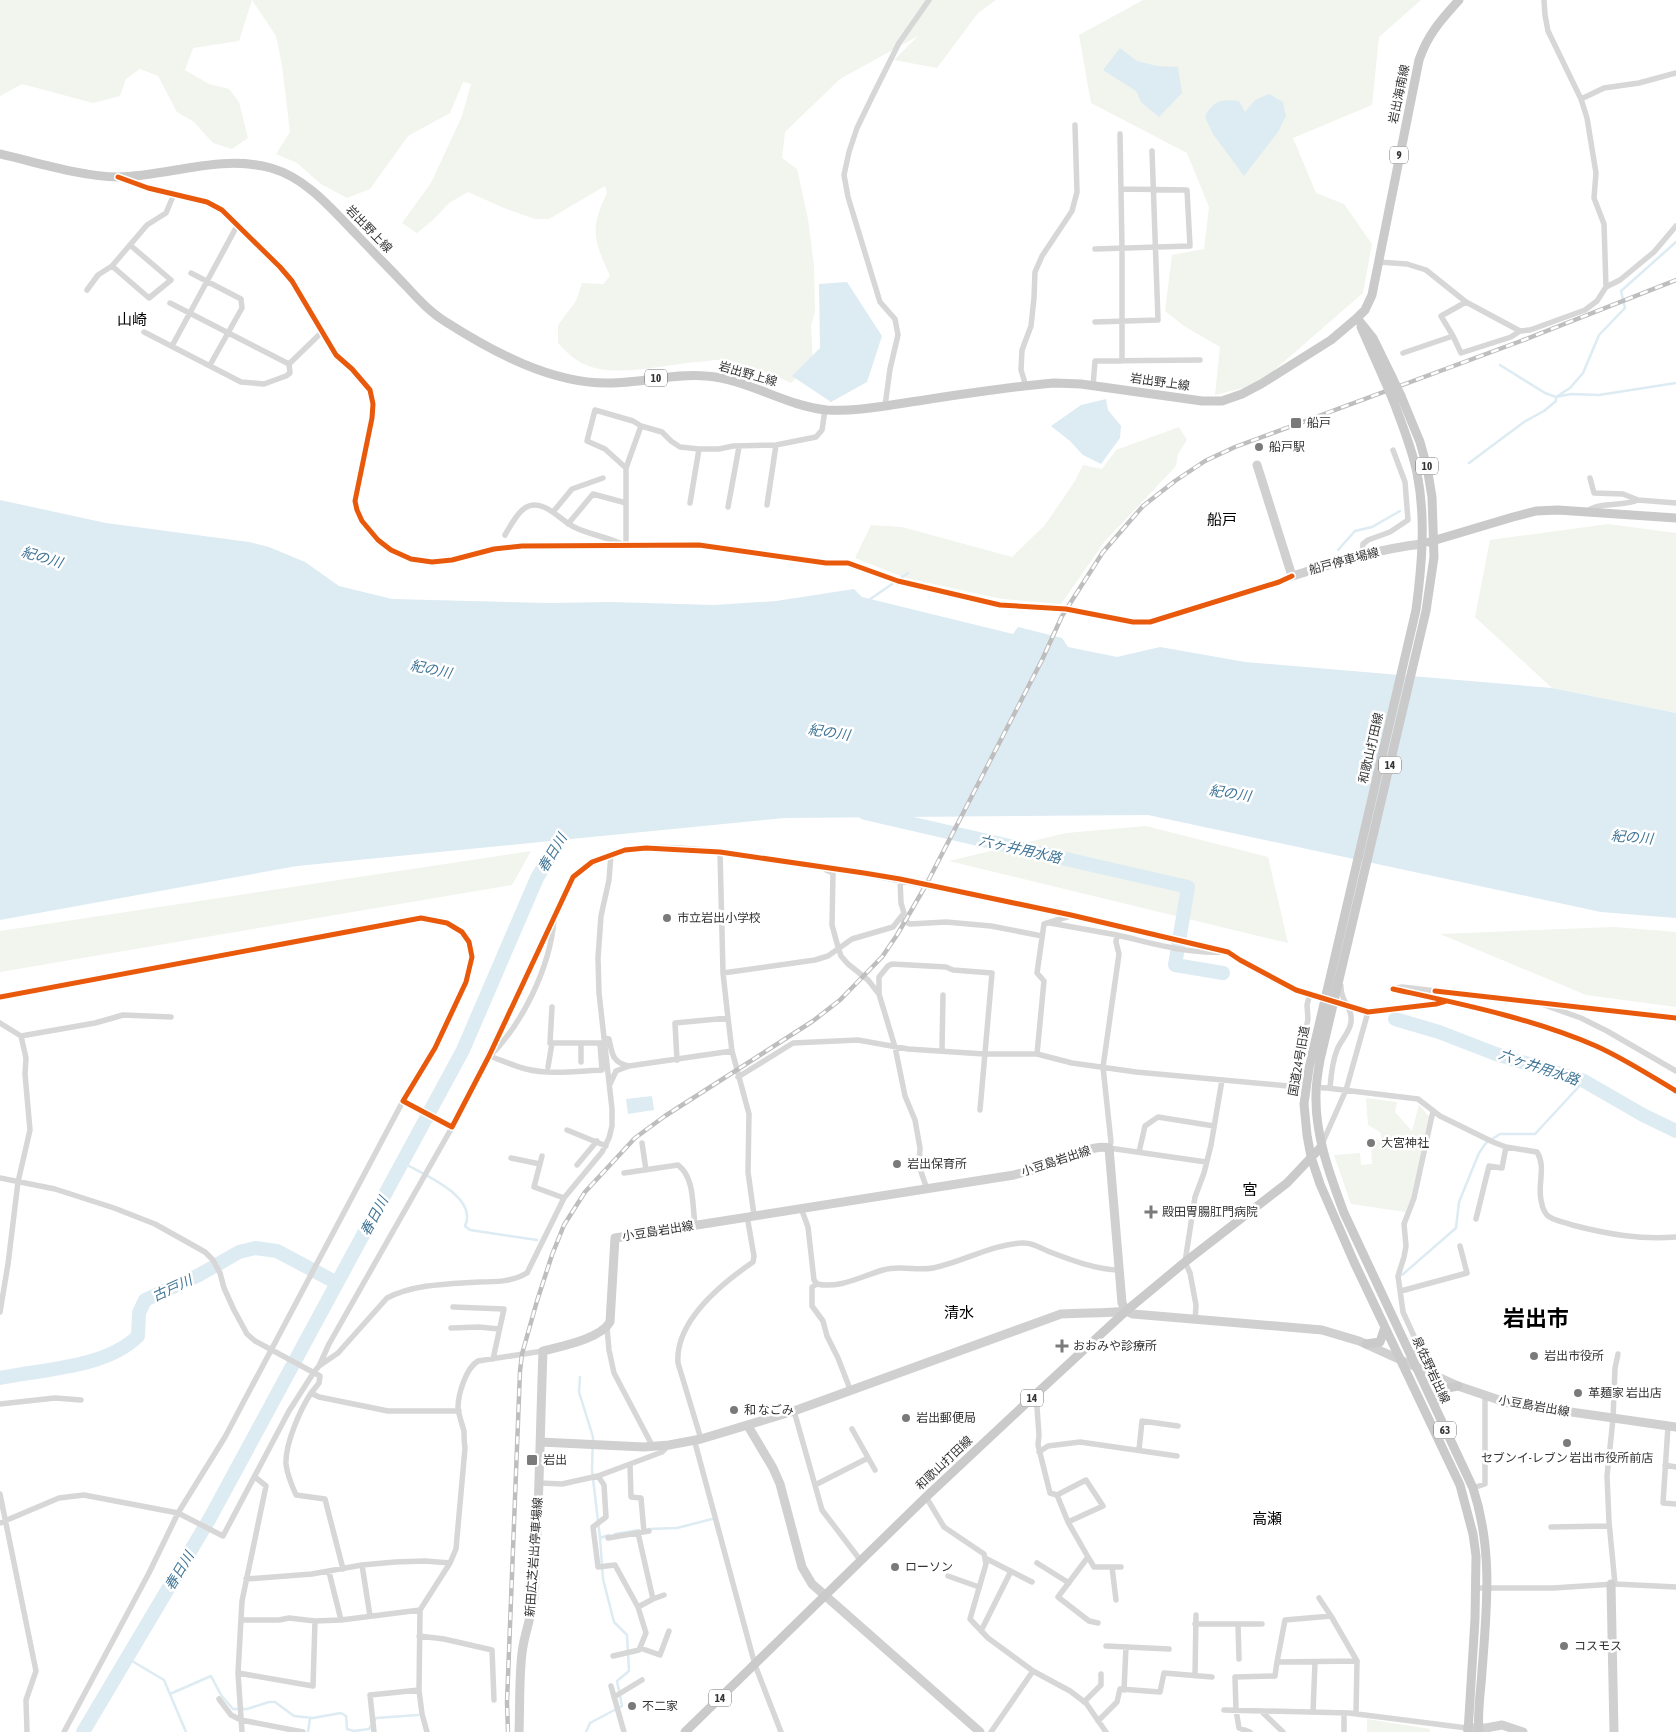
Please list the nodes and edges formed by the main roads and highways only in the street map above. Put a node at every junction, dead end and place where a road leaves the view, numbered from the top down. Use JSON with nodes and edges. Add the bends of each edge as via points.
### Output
{"nodes":[{"id":1,"x":1458,"y":0,"type":"edge"},
{"id":2,"x":0,"y":154,"type":"edge"},
{"id":3,"x":1358,"y":318,"type":"junction"},
{"id":4,"x":1397,"y":398,"type":"junction"},
{"id":5,"x":1258,"y":465,"type":"dead end"},
{"id":6,"x":1676,"y":518,"type":"edge"},
{"id":7,"x":1434,"y":541,"type":"junction"},
{"id":8,"x":1422,"y":544,"type":"junction"},
{"id":9,"x":1332,"y":970,"type":"joint"},
{"id":10,"x":1342,"y":971,"type":"joint"},
{"id":11,"x":1322,"y":1146,"type":"junction"},
{"id":12,"x":1311,"y":1157,"type":"junction"},
{"id":13,"x":1126,"y":1311,"type":"junction"},
{"id":14,"x":1385,"y":1327,"type":"junction"},
{"id":15,"x":1366,"y":1344,"type":"junction"},
{"id":16,"x":1406,"y":1359,"type":"junction"},
{"id":17,"x":1416,"y":1368,"type":"junction"},
{"id":18,"x":1458,"y":1386,"type":"junction"},
{"id":19,"x":1435,"y":1408,"type":"junction"},
{"id":20,"x":748,"y":1426,"type":"junction"},
{"id":21,"x":1672,"y":1427,"type":"edge"},
{"id":22,"x":540,"y":1442,"type":"junction"},
{"id":23,"x":1613,"y":1584,"type":"road end"},
{"id":24,"x":825,"y":1596,"type":"junction"},
{"id":25,"x":1467,"y":1730,"type":"edge"},
{"id":26,"x":1479,"y":1730,"type":"edge"},
{"id":27,"x":518,"y":1732,"type":"edge"},
{"id":28,"x":685,"y":1732,"type":"edge"},
{"id":29,"x":980,"y":1732,"type":"edge"},
{"id":30,"x":1523,"y":1732,"type":"edge"},
{"id":31,"x":1614,"y":1732,"type":"edge"}],
"edges":[{"from":1,"to":3,"type":"main road","name":"岩出海南線","number":"9","via":[[1436,26],[1419,60],[1372,295]]},
{"from":2,"to":3,"type":"main road","name":"岩出野上線","number":"10","via":[[89,174],[118,177],[215,164],[247,164],[294,177],[332,209],[442,320],[529,366],[583,382],[703,375],[724,378],[825,410],[885,406],[1054,383],[1222,401],[1261,384],[1331,340]]},
{"from":3,"to":4,"type":"main road","number":"10","bridge":true,"via":[[1367,343]]},
{"from":4,"to":7,"type":"main road","number":"10","via":[[1420,442],[1428,467]]},
{"from":4,"to":8,"type":"main road","number":"10","via":[[1416,472]]},
{"from":5,"to":8,"type":"main road","name":"船戸停車場線","via":[[1292,576],[1362,555]]},
{"from":6,"to":7,"type":"main road","via":[[1536,511]]},
{"from":7,"to":8,"type":"main road"},
{"from":7,"to":10,"type":"main road","name":"和歌山打田線","number":"14","via":[[1426,611]]},
{"from":8,"to":9,"type":"main road","name":"和歌山打田線","number":"14","via":[[1416,610]]},
{"from":9,"to":12,"type":"main road","name":"国道24号旧道","number":"14","via":[[1308,1068],[1304,1104]]},
{"from":10,"to":11,"type":"main road","name":"国道24号旧道","number":"14","via":[[1320,1060],[1317,1086]]},
{"from":11,"to":12,"type":"main road","name":"和歌山打田線","number":"14"},
{"from":11,"to":16,"type":"main road","name":"泉佐野岩出線","number":"63","via":[[1344,1213]]},
{"from":12,"to":13,"type":"main road","name":"和歌山打田線","number":"14","via":[[1287,1183]]},
{"from":12,"to":14,"type":"main road","name":"泉佐野岩出線","number":"63","via":[[1320,1184]]},
{"from":13,"to":15,"type":"main road","via":[[1322,1330]]},
{"from":13,"to":20,"type":"main road","via":[[1061,1314]]},
{"from":13,"to":22,"type":"main road","name":"小豆島岩出線","via":[[1122,1302],[1109,1148],[1104,1146],[1014,1175],[615,1238],[610,1322],[606,1328],[579,1341],[543,1351]]},
{"from":13,"to":24,"type":"main road","name":"和歌山打田線","number":"14"},
{"from":14,"to":15,"type":"main road","via":[[1380,1342]]},
{"from":14,"to":16,"type":"main road","name":"泉佐野岩出線","number":"63"},
{"from":15,"to":16,"type":"main road"},
{"from":16,"to":17,"type":"main road","name":"泉佐野岩出線","number":"63"},
{"from":16,"to":25,"type":"main road","name":"泉佐野岩出線","number":"63","via":[[1460,1485],[1473,1534],[1476,1588]]},
{"from":17,"to":18,"type":"main road","name":"小豆島岩出線"},
{"from":17,"to":19,"type":"main road","name":"泉佐野岩出線","number":"63"},
{"from":18,"to":19,"type":"main road","via":[[1444,1388],[1437,1394]]},
{"from":18,"to":21,"type":"main road","name":"小豆島岩出線","via":[[1508,1403]]},
{"from":19,"to":26,"type":"main road","name":"泉佐野岩出線","number":"63","via":[[1473,1488],[1484,1532],[1488,1588]]},
{"from":20,"to":22,"type":"main road","via":[[669,1446]]},
{"from":20,"to":24,"type":"main road","via":[[780,1484],[802,1567],[812,1584]]},
{"from":22,"to":27,"type":"main road","name":"新田広芝岩出停車場線","via":[[533,1600],[522,1652]]},
{"from":23,"to":31,"type":"main road"},
{"from":24,"to":28,"type":"main road","name":"和歌山打田線","number":"14"},
{"from":24,"to":29,"type":"main road"},
{"from":25,"to":26,"type":"main road"},
{"from":26,"to":30,"type":"main road","via":[[1502,1725]]}]}
